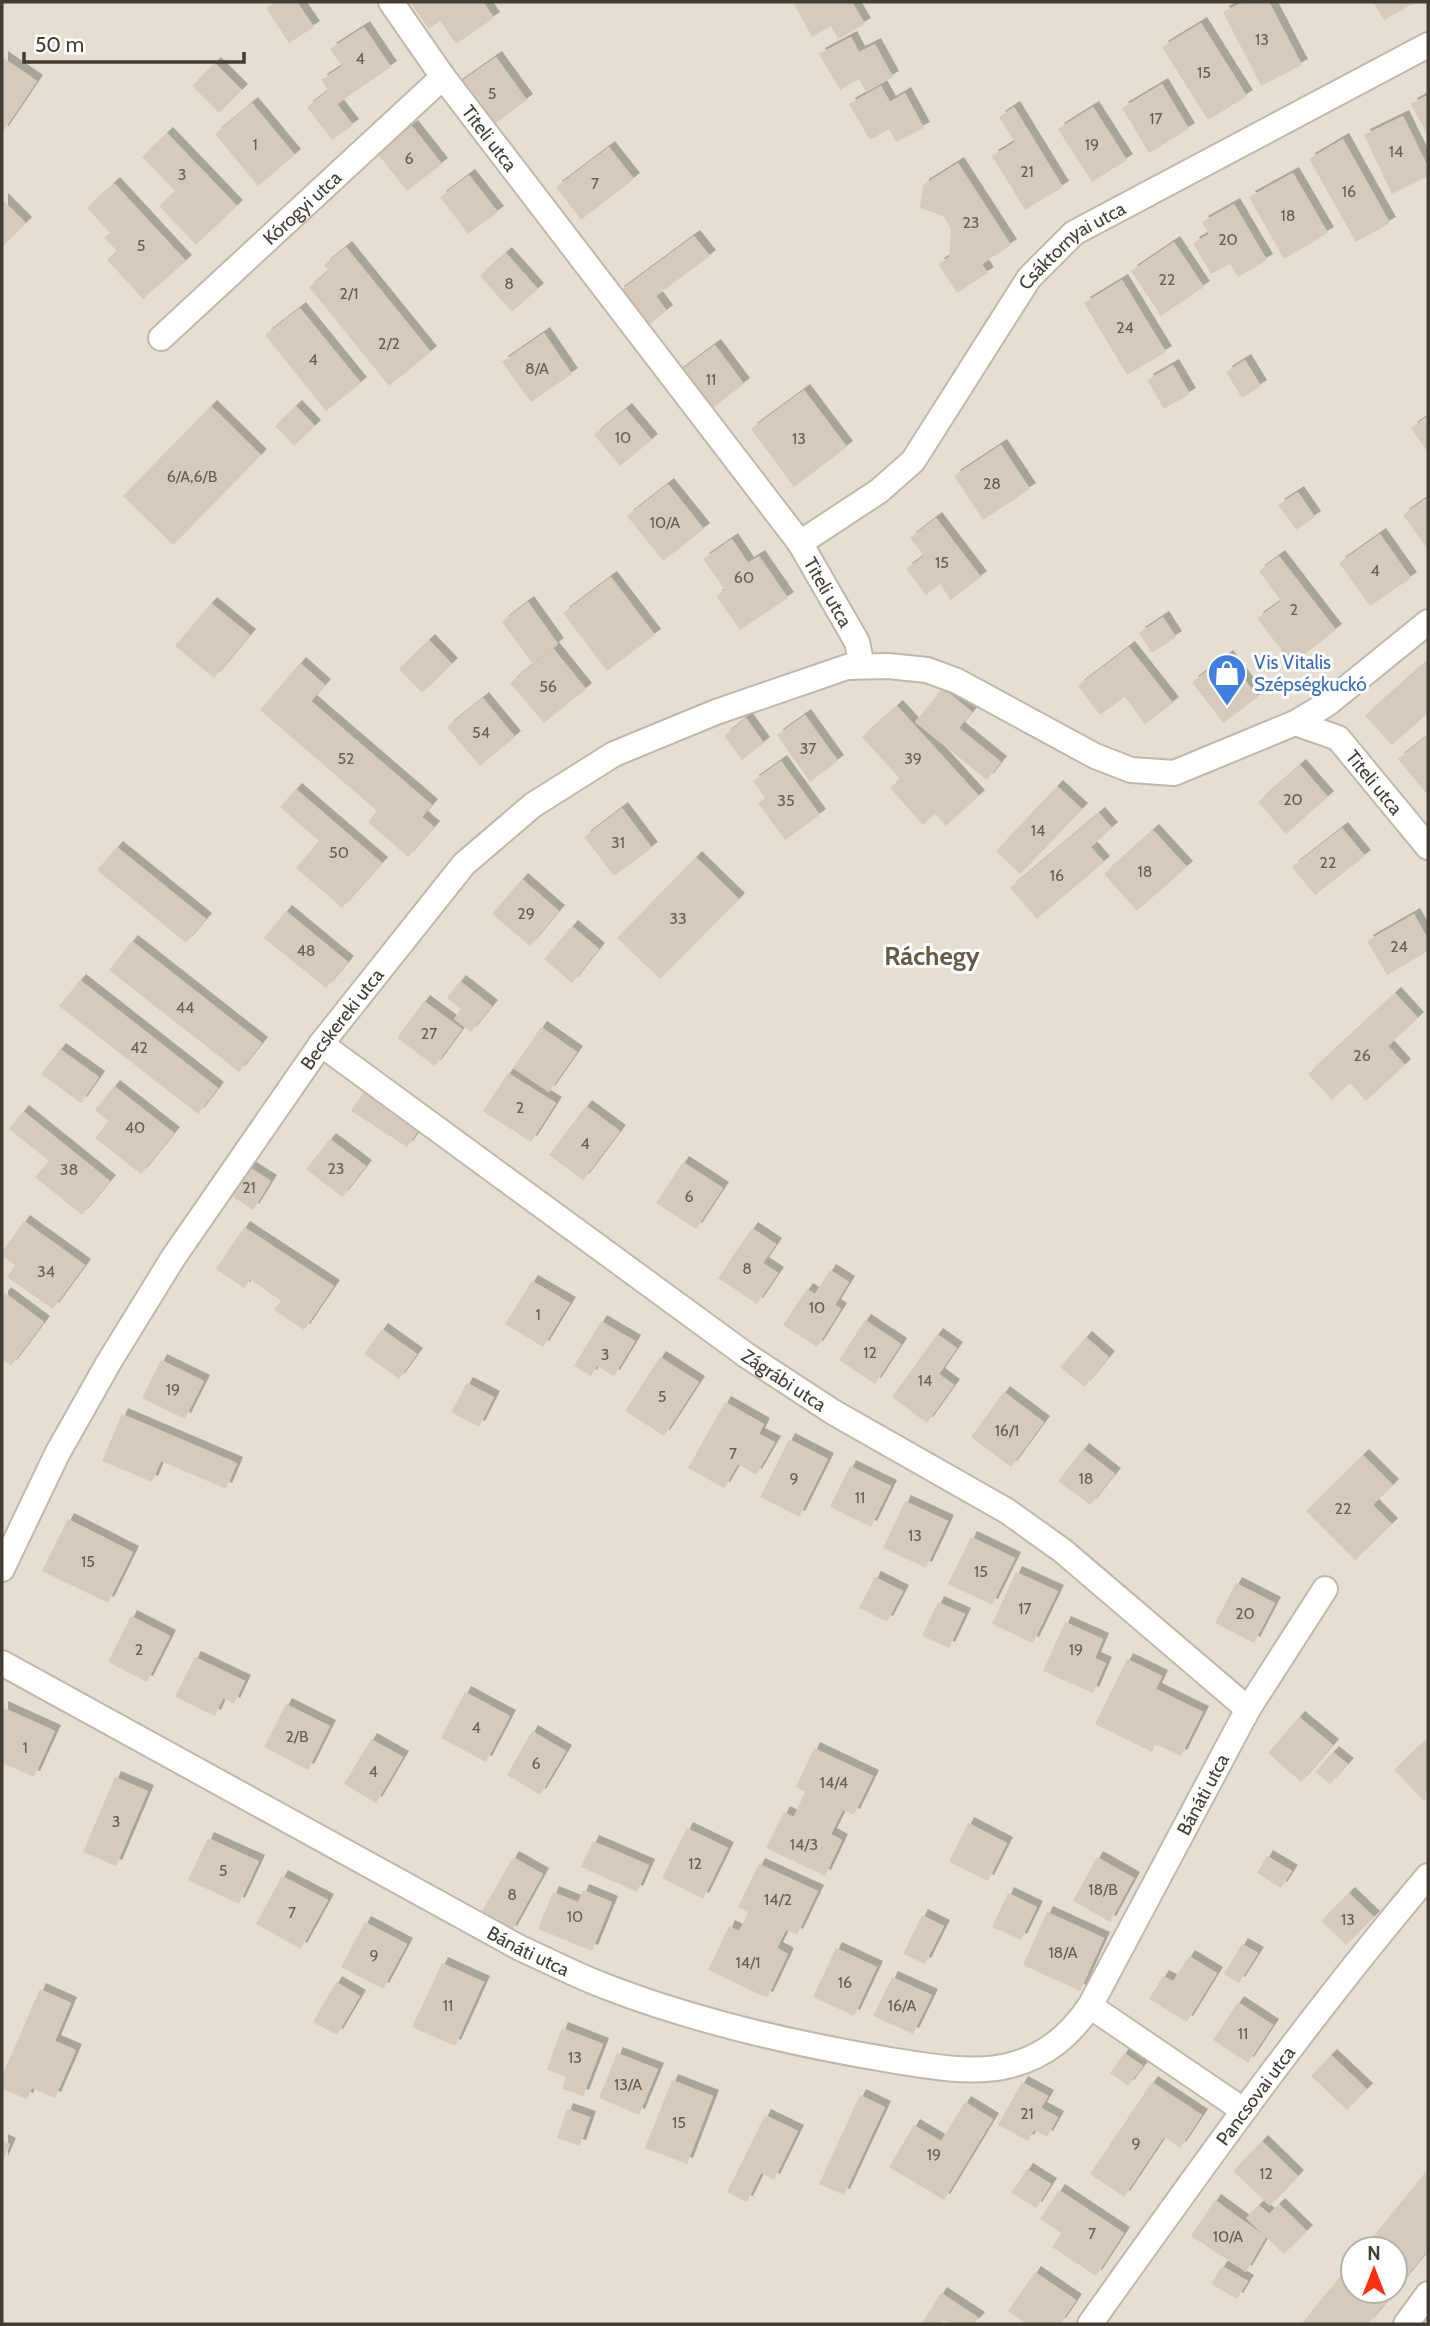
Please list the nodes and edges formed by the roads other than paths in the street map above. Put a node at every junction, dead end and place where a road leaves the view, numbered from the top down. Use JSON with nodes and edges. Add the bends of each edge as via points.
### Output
{"nodes":[{"id":1,"x":391,"y":2,"type":"edge"},
{"id":2,"x":1428,"y":45,"type":"edge"},
{"id":3,"x":443,"y":77,"type":"junction"},
{"id":4,"x":161,"y":338,"type":"dead end"},
{"id":5,"x":800,"y":543,"type":"junction"},
{"id":6,"x":1428,"y":622,"type":"edge"},
{"id":7,"x":863,"y":666,"type":"junction"},
{"id":8,"x":1295,"y":723,"type":"junction"},
{"id":9,"x":1428,"y":847,"type":"edge"},
{"id":10,"x":321,"y":1044,"type":"junction"},
{"id":11,"x":2,"y":1569,"type":"edge"},
{"id":12,"x":1325,"y":1589,"type":"dead end"},
{"id":13,"x":2,"y":1663,"type":"edge"},
{"id":14,"x":1248,"y":1709,"type":"junction"},
{"id":15,"x":1428,"y":1876,"type":"edge"},
{"id":16,"x":1090,"y":2006,"type":"junction"},
{"id":17,"x":1243,"y":2110,"type":"junction"},
{"id":18,"x":1428,"y":2294,"type":"edge"},
{"id":19,"x":1090,"y":2324,"type":"edge"},
{"id":20,"x":1406,"y":2324,"type":"edge"}],
"edges":[{"from":1,"to":3,"type":"street","name":"Titeli utca"},
{"from":2,"to":5,"type":"street","name":"Csáktornyai utca","via":[[1074,233],[1028,278],[913,461],[879,491]]},
{"from":3,"to":4,"type":"street","name":"Kórogyi utca"},
{"from":3,"to":5,"type":"street","name":"Titeli utca"},
{"from":5,"to":7,"type":"street","name":"Titeli utca","via":[[857,642]]},
{"from":6,"to":8,"type":"street","via":[[1327,704]]},
{"from":7,"to":8,"type":"street","via":[[926,670],[957,681],[1095,756],[1130,770],[1174,773]]},
{"from":7,"to":10,"type":"street","name":"Becskereki utca","via":[[847,667],[716,712],[614,754],[533,806],[464,864]]},
{"from":8,"to":9,"type":"street","name":"Titeli utca","via":[[1338,738]]},
{"from":10,"to":11,"type":"street","name":"Becskereki utca","via":[[173,1258],[116,1351],[57,1454]]},
{"from":10,"to":14,"type":"street","name":"Zágrábi utca","via":[[747,1355],[833,1412],[1007,1511],[1063,1551]]},
{"from":12,"to":14,"type":"street","name":"Bánáti utca"},
{"from":13,"to":16,"type":"street","name":"Bánáti utca","via":[[520,1948],[606,1987],[685,2014],[841,2052],[968,2069],[1008,2067],[1034,2058],[1075,2028]]},
{"from":14,"to":16,"type":"street","name":"Bánáti utca"},
{"from":15,"to":17,"type":"street","name":"Pancsovai utca","via":[[1365,1950]]},
{"from":16,"to":17,"type":"street"},
{"from":17,"to":19,"type":"street","name":"Pancsovai utca"},
{"from":18,"to":20,"type":"street"}]}
